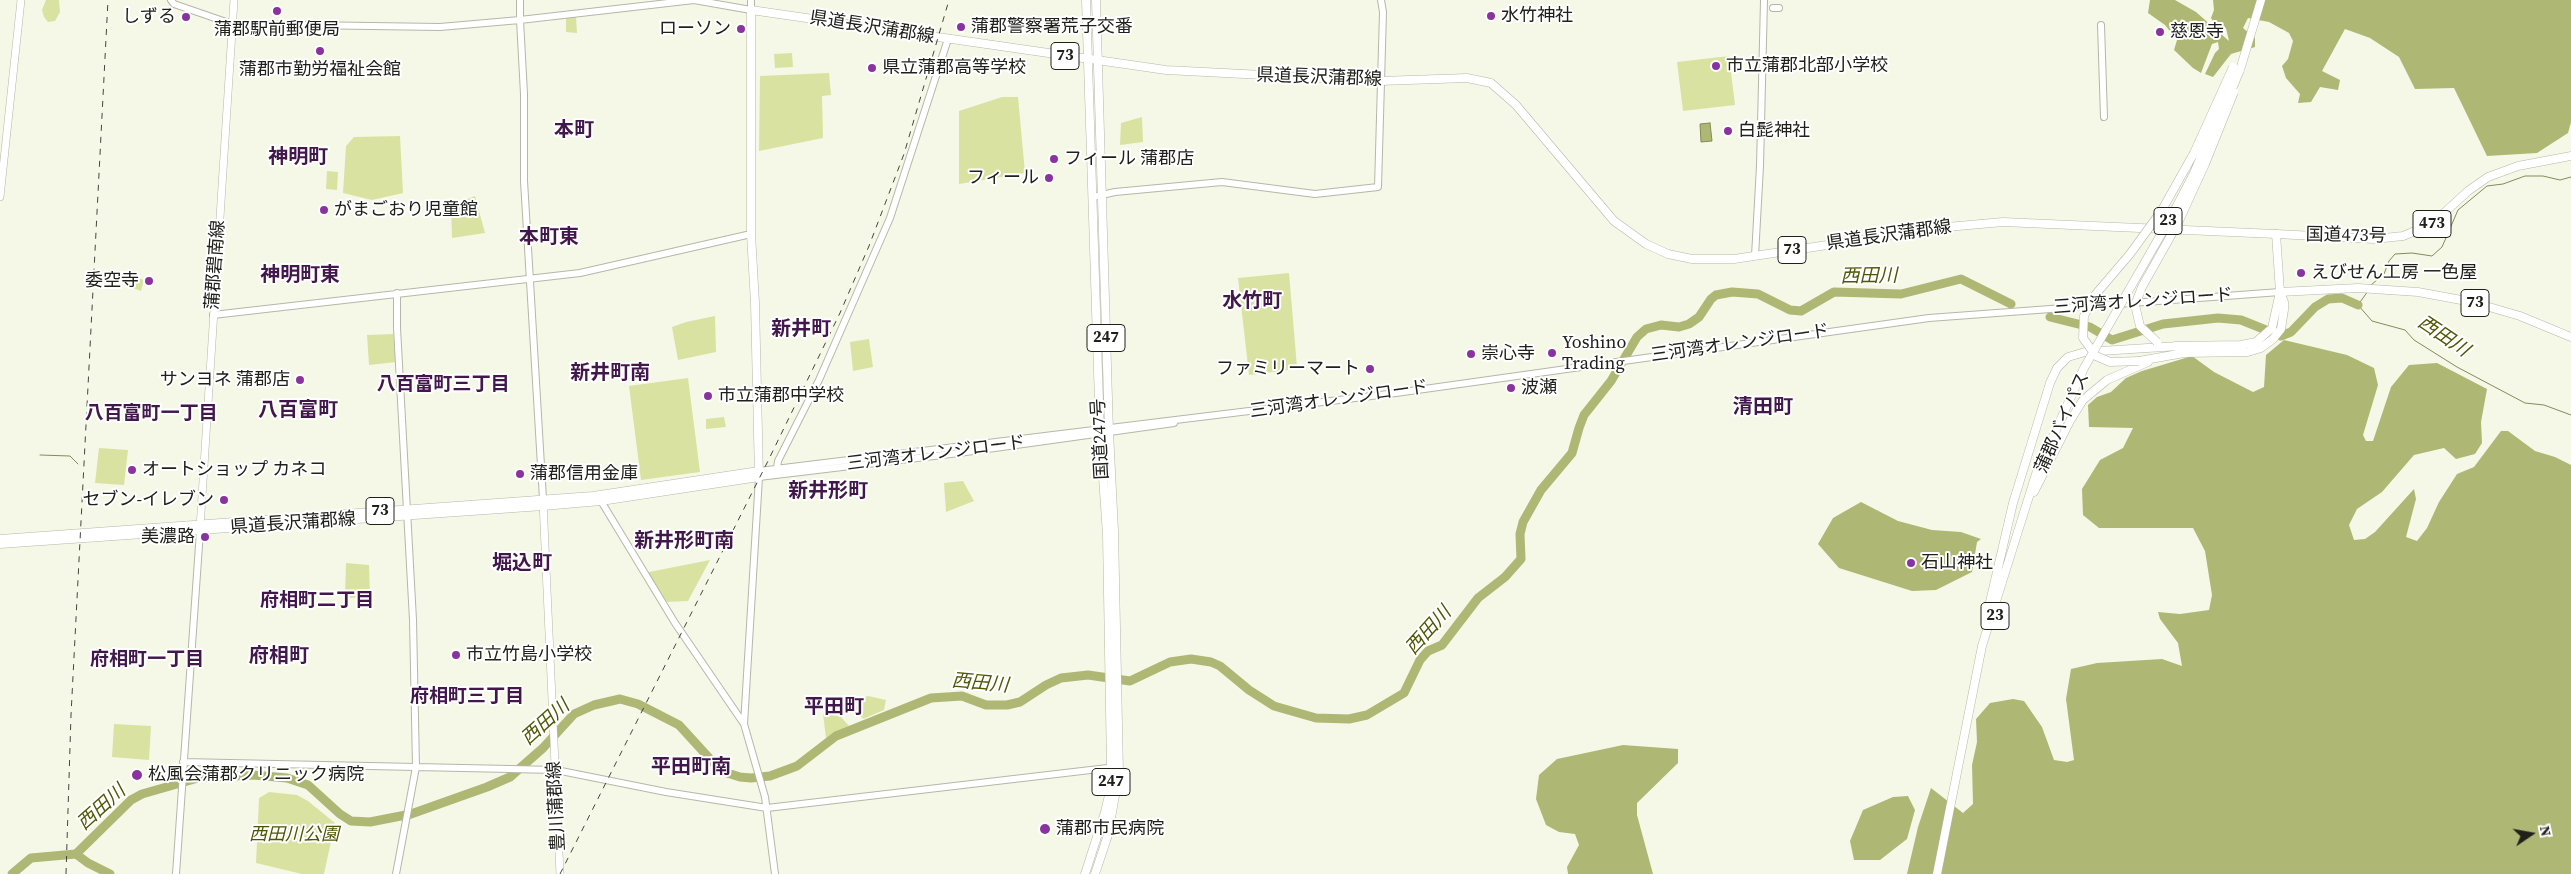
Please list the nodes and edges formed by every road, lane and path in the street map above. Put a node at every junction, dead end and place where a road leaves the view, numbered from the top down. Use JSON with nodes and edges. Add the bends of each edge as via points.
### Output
{"nodes":[{"id":1,"x":21,"y":0,"type":"edge"},
{"id":2,"x":171,"y":0,"type":"edge"},
{"id":3,"x":234,"y":0,"type":"edge"},
{"id":4,"x":520,"y":0,"type":"edge"},
{"id":5,"x":751,"y":0,"type":"edge"},
{"id":6,"x":1086,"y":0,"type":"edge"},
{"id":7,"x":1096,"y":0,"type":"edge"},
{"id":8,"x":1381,"y":0,"type":"edge"},
{"id":9,"x":1764,"y":0,"type":"edge"},
{"id":10,"x":2257,"y":0,"type":"edge"},
{"id":11,"x":2261,"y":0,"type":"edge"},
{"id":12,"x":752,"y":10,"type":"junction"},
{"id":13,"x":520,"y":20,"type":"junction"},
{"id":14,"x":232,"y":24,"type":"junction"},
{"id":15,"x":2101,"y":25,"type":"dead end"},
{"id":16,"x":948,"y":39,"type":"junction"},
{"id":17,"x":1088,"y":59,"type":"junction"},
{"id":18,"x":1097,"y":61,"type":"junction"},
{"id":19,"x":2238,"y":69,"type":"junction"},
{"id":20,"x":1380,"y":81,"type":"junction"},
{"id":21,"x":2104,"y":117,"type":"dead end"},
{"id":22,"x":2571,"y":156,"type":"edge"},
{"id":23,"x":1102,"y":195,"type":"junction"},
{"id":24,"x":1093,"y":196,"type":"junction"},
{"id":25,"x":0,"y":197,"type":"edge"},
{"id":26,"x":751,"y":234,"type":"junction"},
{"id":27,"x":2276,"y":234,"type":"junction"},
{"id":28,"x":1755,"y":256,"type":"junction"},
{"id":29,"x":530,"y":278,"type":"junction"},
{"id":30,"x":2280,"y":292,"type":"junction"},
{"id":31,"x":398,"y":293,"type":"junction"},
{"id":32,"x":213,"y":315,"type":"junction"},
{"id":33,"x":2571,"y":337,"type":"edge"},
{"id":34,"x":2266,"y":341,"type":"junction"},
{"id":35,"x":2179,"y":346,"type":"junction"},
{"id":36,"x":2169,"y":355,"type":"junction"},
{"id":37,"x":2086,"y":368,"type":"junction"},
{"id":38,"x":1109,"y":429,"type":"junction"},
{"id":39,"x":1100,"y":430,"type":"junction"},
{"id":40,"x":777,"y":468,"type":"junction"},
{"id":41,"x":759,"y":474,"type":"junction"},
{"id":42,"x":2032,"y":494,"type":"junction"},
{"id":43,"x":601,"y":501,"type":"junction"},
{"id":44,"x":543,"y":503,"type":"junction"},
{"id":45,"x":408,"y":513,"type":"junction"},
{"id":46,"x":200,"y":527,"type":"junction"},
{"id":47,"x":0,"y":538,"type":"edge"},
{"id":48,"x":0,"y":544,"type":"edge"},
{"id":49,"x":1982,"y":646,"type":"junction"},
{"id":50,"x":1113,"y":675,"type":"junction"},
{"id":51,"x":744,"y":724,"type":"junction"},
{"id":52,"x":183,"y":764,"type":"junction"},
{"id":53,"x":416,"y":767,"type":"junction"},
{"id":54,"x":1115,"y":767,"type":"junction"},
{"id":55,"x":556,"y":770,"type":"junction"},
{"id":56,"x":767,"y":808,"type":"junction"},
{"id":57,"x":176,"y":874,"type":"edge"},
{"id":58,"x":396,"y":874,"type":"edge"},
{"id":59,"x":560,"y":874,"type":"edge"},
{"id":60,"x":775,"y":874,"type":"edge"},
{"id":61,"x":1085,"y":874,"type":"edge"},
{"id":62,"x":1095,"y":874,"type":"edge"},
{"id":63,"x":1938,"y":874,"type":"edge"}],
"edges":[{"from":1,"to":25,"type":"main road"},
{"from":2,"to":14,"type":"street","via":[[174,4]]},
{"from":3,"to":14,"type":"main road","name":"蒲郡碧南線"},
{"from":4,"to":13,"type":"street"},
{"from":5,"to":12,"type":"street"},
{"from":6,"to":17,"type":"main road","name":"国道247号","number":"247"},
{"from":7,"to":18,"type":"main road","name":"国道247号","number":"247"},
{"from":8,"to":20,"type":"street"},
{"from":9,"to":28,"type":"street"},
{"from":10,"to":19,"type":"main road"},
{"from":11,"to":19,"type":"main road","via":[[2250,42]]},
{"from":12,"to":13,"type":"street","via":[[694,0]]},
{"from":12,"to":16,"type":"main road","name":"県道長沢蒲郡線","number":"73"},
{"from":12,"to":26,"type":"main road"},
{"from":13,"to":14,"type":"street","via":[[440,27]]},
{"from":13,"to":29,"type":"street"},
{"from":14,"to":32,"type":"main road","name":"蒲郡碧南線"},
{"from":15,"to":21,"type":"street"},
{"from":16,"to":17,"type":"main road","name":"県道長沢蒲郡線","number":"73"},
{"from":16,"to":40,"type":"street","via":[[890,218]]},
{"from":17,"to":18,"type":"main road","name":"県道長沢蒲郡線","number":"73"},
{"from":17,"to":24,"type":"main road","name":"国道247号","number":"247"},
{"from":18,"to":20,"type":"main road","name":"県道長沢蒲郡線","number":"73","via":[[1166,70]]},
{"from":18,"to":23,"type":"main road","name":"国道247号","number":"247"},
{"from":19,"to":35,"type":"main road","bridge":true,"via":[[2185,206],[2135,305],[2145,333],[2157,342]]},
{"from":19,"to":36,"type":"main road","bridge":true,"via":[[2162,210],[2095,295],[2084,316],[2083,338],[2096,356],[2110,362]]},
{"from":19,"to":37,"type":"main road","name":"蒲郡バイパス","number":"23","bridge":true,"via":[[2194,173]]},
{"from":20,"to":23,"type":"street","via":[[1378,187],[1314,194],[1222,182]]},
{"from":20,"to":28,"type":"main road","name":"県道長沢蒲郡線","number":"73","via":[[1467,78],[1490,83],[1516,105],[1614,221],[1629,234],[1668,254],[1692,259]]},
{"from":22,"to":27,"type":"main road","name":"国道473号","number":"473","via":[[2518,166],[2488,177],[2468,190],[2432,224],[2403,236],[2374,239]]},
{"from":23,"to":24,"type":"street"},
{"from":23,"to":38,"type":"main road","name":"国道247号","number":"247"},
{"from":24,"to":39,"type":"main road","name":"国道247号","number":"247"},
{"from":26,"to":29,"type":"street","via":[[594,270]]},
{"from":26,"to":41,"type":"main road"},
{"from":27,"to":28,"type":"main road","name":"県道長沢蒲郡線","number":"73","via":[[2002,222]]},
{"from":27,"to":30,"type":"main road"},
{"from":29,"to":31,"type":"street"},
{"from":29,"to":44,"type":"street"},
{"from":30,"to":33,"type":"main road","number":"73","via":[[2369,288],[2418,292],[2472,302],[2520,316]]},
{"from":30,"to":34,"type":"main road","via":[[2275,322]]},
{"from":30,"to":34,"type":"main road","via":[[2284,302],[2281,328]]},
{"from":30,"to":38,"type":"street","name":"三河湾オレンジロード","via":[[1929,318]]},
{"from":31,"to":32,"type":"street"},
{"from":31,"to":45,"type":"street","via":[[397,328]]},
{"from":32,"to":46,"type":"main road","name":"蒲郡碧南線"},
{"from":34,"to":35,"type":"main road","via":[[2242,345]]},
{"from":34,"to":36,"type":"main road","via":[[2248,352]]},
{"from":35,"to":49,"type":"main road","via":[[2085,352],[2068,357],[2056,368],[2008,522]]},
{"from":36,"to":42,"type":"main road","via":[[2116,374],[2091,392],[2070,421]]},
{"from":37,"to":42,"type":"main road","name":"蒲郡バイパス","number":"23"},
{"from":37,"to":49,"type":"main road","name":"蒲郡バイパス","number":"23","via":[[2036,474]]},
{"from":38,"to":39,"type":"street","name":"三河湾オレンジロード"},
{"from":38,"to":50,"type":"main road","name":"国道247号","number":"247","via":[[1114,531]]},
{"from":39,"to":40,"type":"street","name":"三河湾オレンジロード"},
{"from":39,"to":41,"type":"street","name":"三河湾オレンジロード","via":[[959,453]]},
{"from":39,"to":50,"type":"main road","name":"国道247号","number":"247"},
{"from":40,"to":41,"type":"street","name":"三河湾オレンジロード"},
{"from":41,"to":43,"type":"main road","name":"県道長沢蒲郡線","number":"73"},
{"from":41,"to":44,"type":"main road","name":"県道長沢蒲郡線","number":"73"},
{"from":41,"to":51,"type":"street"},
{"from":42,"to":63,"type":"main road","name":"蒲郡バイパス","number":"23","via":[[1990,630]]},
{"from":43,"to":44,"type":"main road","name":"県道長沢蒲郡線","number":"73"},
{"from":43,"to":51,"type":"street","via":[[675,623]]},
{"from":44,"to":45,"type":"main road","name":"県道長沢蒲郡線","number":"73"},
{"from":44,"to":55,"type":"main road","name":"豊川蒲郡線"},
{"from":45,"to":46,"type":"main road","name":"県道長沢蒲郡線","number":"73"},
{"from":45,"to":53,"type":"street"},
{"from":46,"to":47,"type":"main road","name":"県道長沢蒲郡線","number":"73"},
{"from":46,"to":48,"type":"main road","name":"県道長沢蒲郡線","number":"73"},
{"from":46,"to":52,"type":"street"},
{"from":49,"to":63,"type":"main road","name":"蒲郡バイパス","number":"23"},
{"from":50,"to":54,"type":"main road","name":"国道247号","number":"247","via":[[1110,686]]},
{"from":50,"to":54,"type":"main road","name":"国道247号","number":"247","via":[[1118,690]]},
{"from":51,"to":56,"type":"street"},
{"from":52,"to":53,"type":"street"},
{"from":52,"to":57,"type":"street"},
{"from":53,"to":55,"type":"street"},
{"from":53,"to":58,"type":"street"},
{"from":54,"to":56,"type":"street"},
{"from":54,"to":61,"type":"main road","name":"国道247号","number":"247","via":[[1105,812]]},
{"from":54,"to":62,"type":"main road","name":"国道247号","number":"247","via":[[1108,835]]},
{"from":55,"to":56,"type":"street"},
{"from":55,"to":59,"type":"main road","name":"豊川蒲郡線"},
{"from":56,"to":60,"type":"street"}]}
